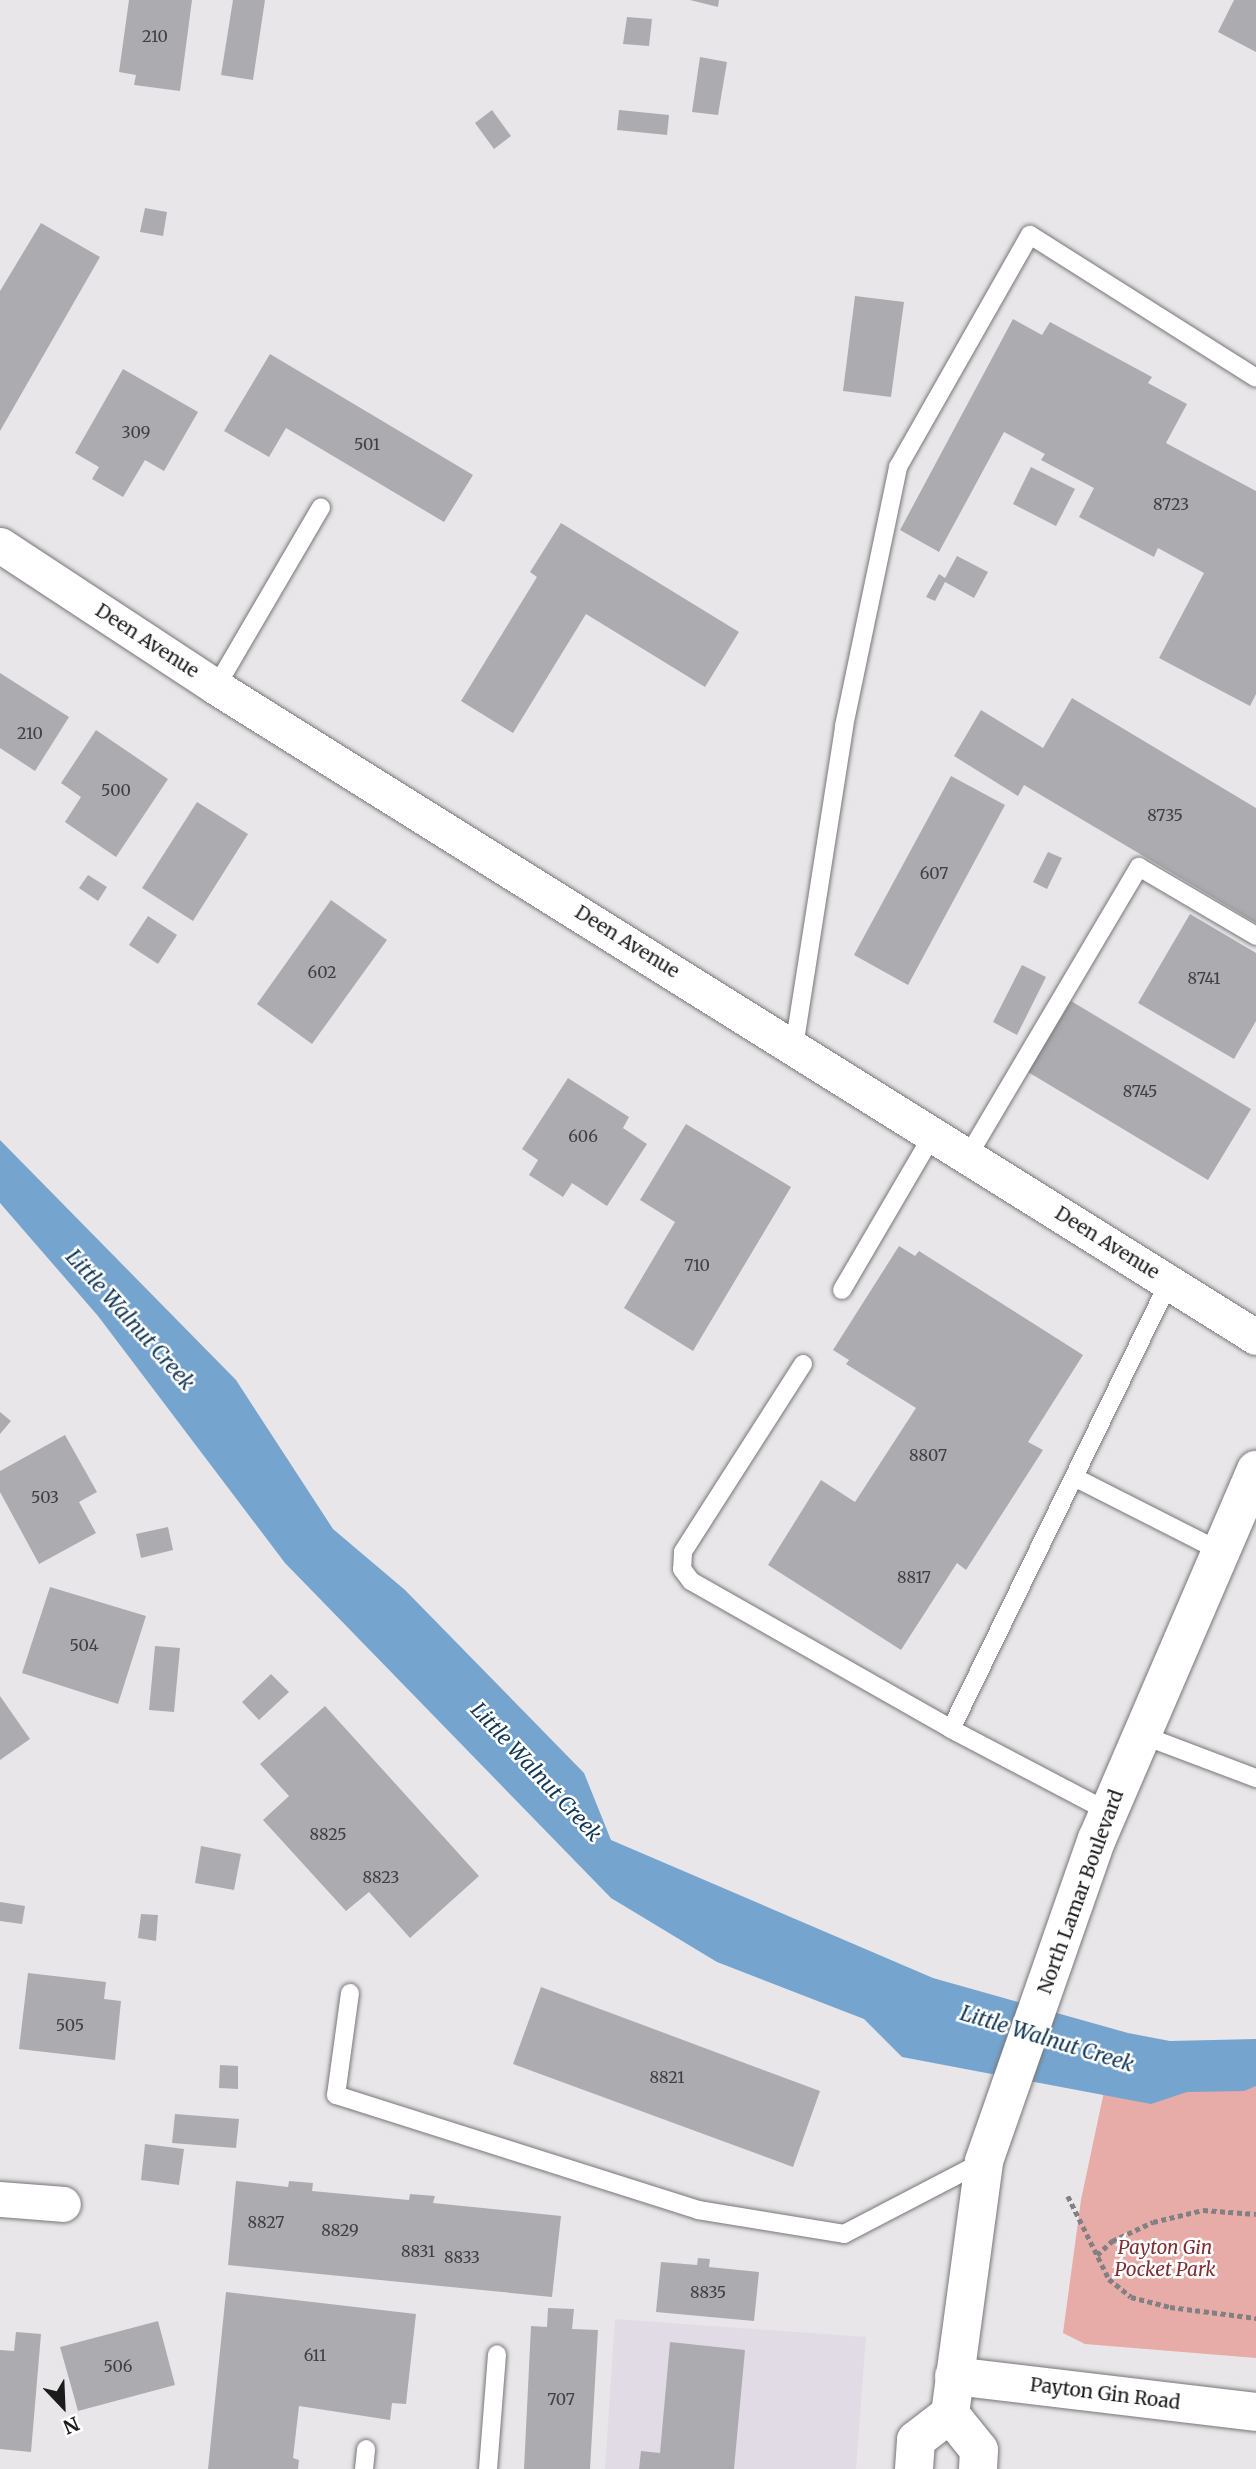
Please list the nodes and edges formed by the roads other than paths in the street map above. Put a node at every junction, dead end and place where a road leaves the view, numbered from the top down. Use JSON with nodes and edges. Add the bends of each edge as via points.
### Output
{"nodes":[{"id":1,"x":1256,"y":378,"type":"edge"},
{"id":2,"x":321,"y":507,"type":"dead end"},
{"id":3,"x":0,"y":545,"type":"edge"},
{"id":4,"x":216,"y":687,"type":"junction"},
{"id":5,"x":1256,"y":936,"type":"edge"},
{"id":6,"x":794,"y":1047,"type":"junction"},
{"id":7,"x":933,"y":1134,"type":"junction"},
{"id":8,"x":968,"y":1156,"type":"junction"},
{"id":9,"x":1169,"y":1282,"type":"junction"},
{"id":10,"x":842,"y":1290,"type":"dead end"},
{"id":11,"x":1256,"y":1337,"type":"edge"},
{"id":12,"x":803,"y":1364,"type":"dead end"},
{"id":13,"x":1256,"y":1470,"type":"edge"},
{"id":14,"x":1076,"y":1478,"type":"junction"},
{"id":15,"x":1220,"y":1551,"type":"junction"},
{"id":16,"x":951,"y":1729,"type":"junction"},
{"id":17,"x":1142,"y":1735,"type":"junction"},
{"id":18,"x":1256,"y":1778,"type":"edge"},
{"id":19,"x":1103,"y":1826,"type":"junction"},
{"id":20,"x":350,"y":1993,"type":"dead end"},
{"id":21,"x":984,"y":2161,"type":"junction"},
{"id":22,"x":0,"y":2199,"type":"edge"},
{"id":23,"x":63,"y":2204,"type":"dead end"},
{"id":24,"x":497,"y":2354,"type":"dead end"},
{"id":25,"x":954,"y":2376,"type":"junction"},
{"id":26,"x":1256,"y":2412,"type":"edge"},
{"id":27,"x":950,"y":2414,"type":"junction"},
{"id":28,"x":366,"y":2449,"type":"dead end"},
{"id":29,"x":364,"y":2469,"type":"edge"},
{"id":30,"x":488,"y":2469,"type":"edge"},
{"id":31,"x":914,"y":2469,"type":"edge"},
{"id":32,"x":978,"y":2469,"type":"edge"}],
"edges":[{"from":1,"to":6,"type":"lane","via":[[1030,235],[898,467],[844,726]]},
{"from":2,"to":4,"type":"lane"},
{"from":3,"to":4,"type":"street","name":"Deen Avenue"},
{"from":4,"to":6,"type":"street","name":"Deen Avenue"},
{"from":5,"to":8,"type":"lane","via":[[1139,867]]},
{"from":6,"to":7,"type":"street","name":"Deen Avenue"},
{"from":7,"to":8,"type":"street","name":"Deen Avenue"},
{"from":7,"to":10,"type":"lane"},
{"from":8,"to":9,"type":"street","name":"Deen Avenue"},
{"from":9,"to":11,"type":"street","name":"Deen Avenue"},
{"from":9,"to":14,"type":"lane"},
{"from":12,"to":16,"type":"lane","via":[[683,1552],[682,1569],[691,1581]]},
{"from":13,"to":15,"type":"main road","name":"North Lamar Boulevard"},
{"from":14,"to":15,"type":"lane"},
{"from":14,"to":16,"type":"lane"},
{"from":15,"to":17,"type":"main road","name":"North Lamar Boulevard"},
{"from":16,"to":19,"type":"lane"},
{"from":17,"to":18,"type":"lane"},
{"from":17,"to":19,"type":"main road","name":"North Lamar Boulevard"},
{"from":19,"to":21,"type":"main road","name":"North Lamar Boulevard"},
{"from":20,"to":21,"type":"lane","via":[[336,2095],[698,2210],[844,2234]]},
{"from":21,"to":25,"type":"main road","name":"North Lamar Boulevard"},
{"from":22,"to":23,"type":"street"},
{"from":24,"to":30,"type":"lane"},
{"from":25,"to":26,"type":"main road","name":"Payton Gin Road"},
{"from":25,"to":27,"type":"main road","name":"North Lamar Boulevard"},
{"from":27,"to":31,"type":"main road","via":[[916,2440]]},
{"from":27,"to":32,"type":"main road","via":[[979,2450]]},
{"from":28,"to":29,"type":"lane"}]}
